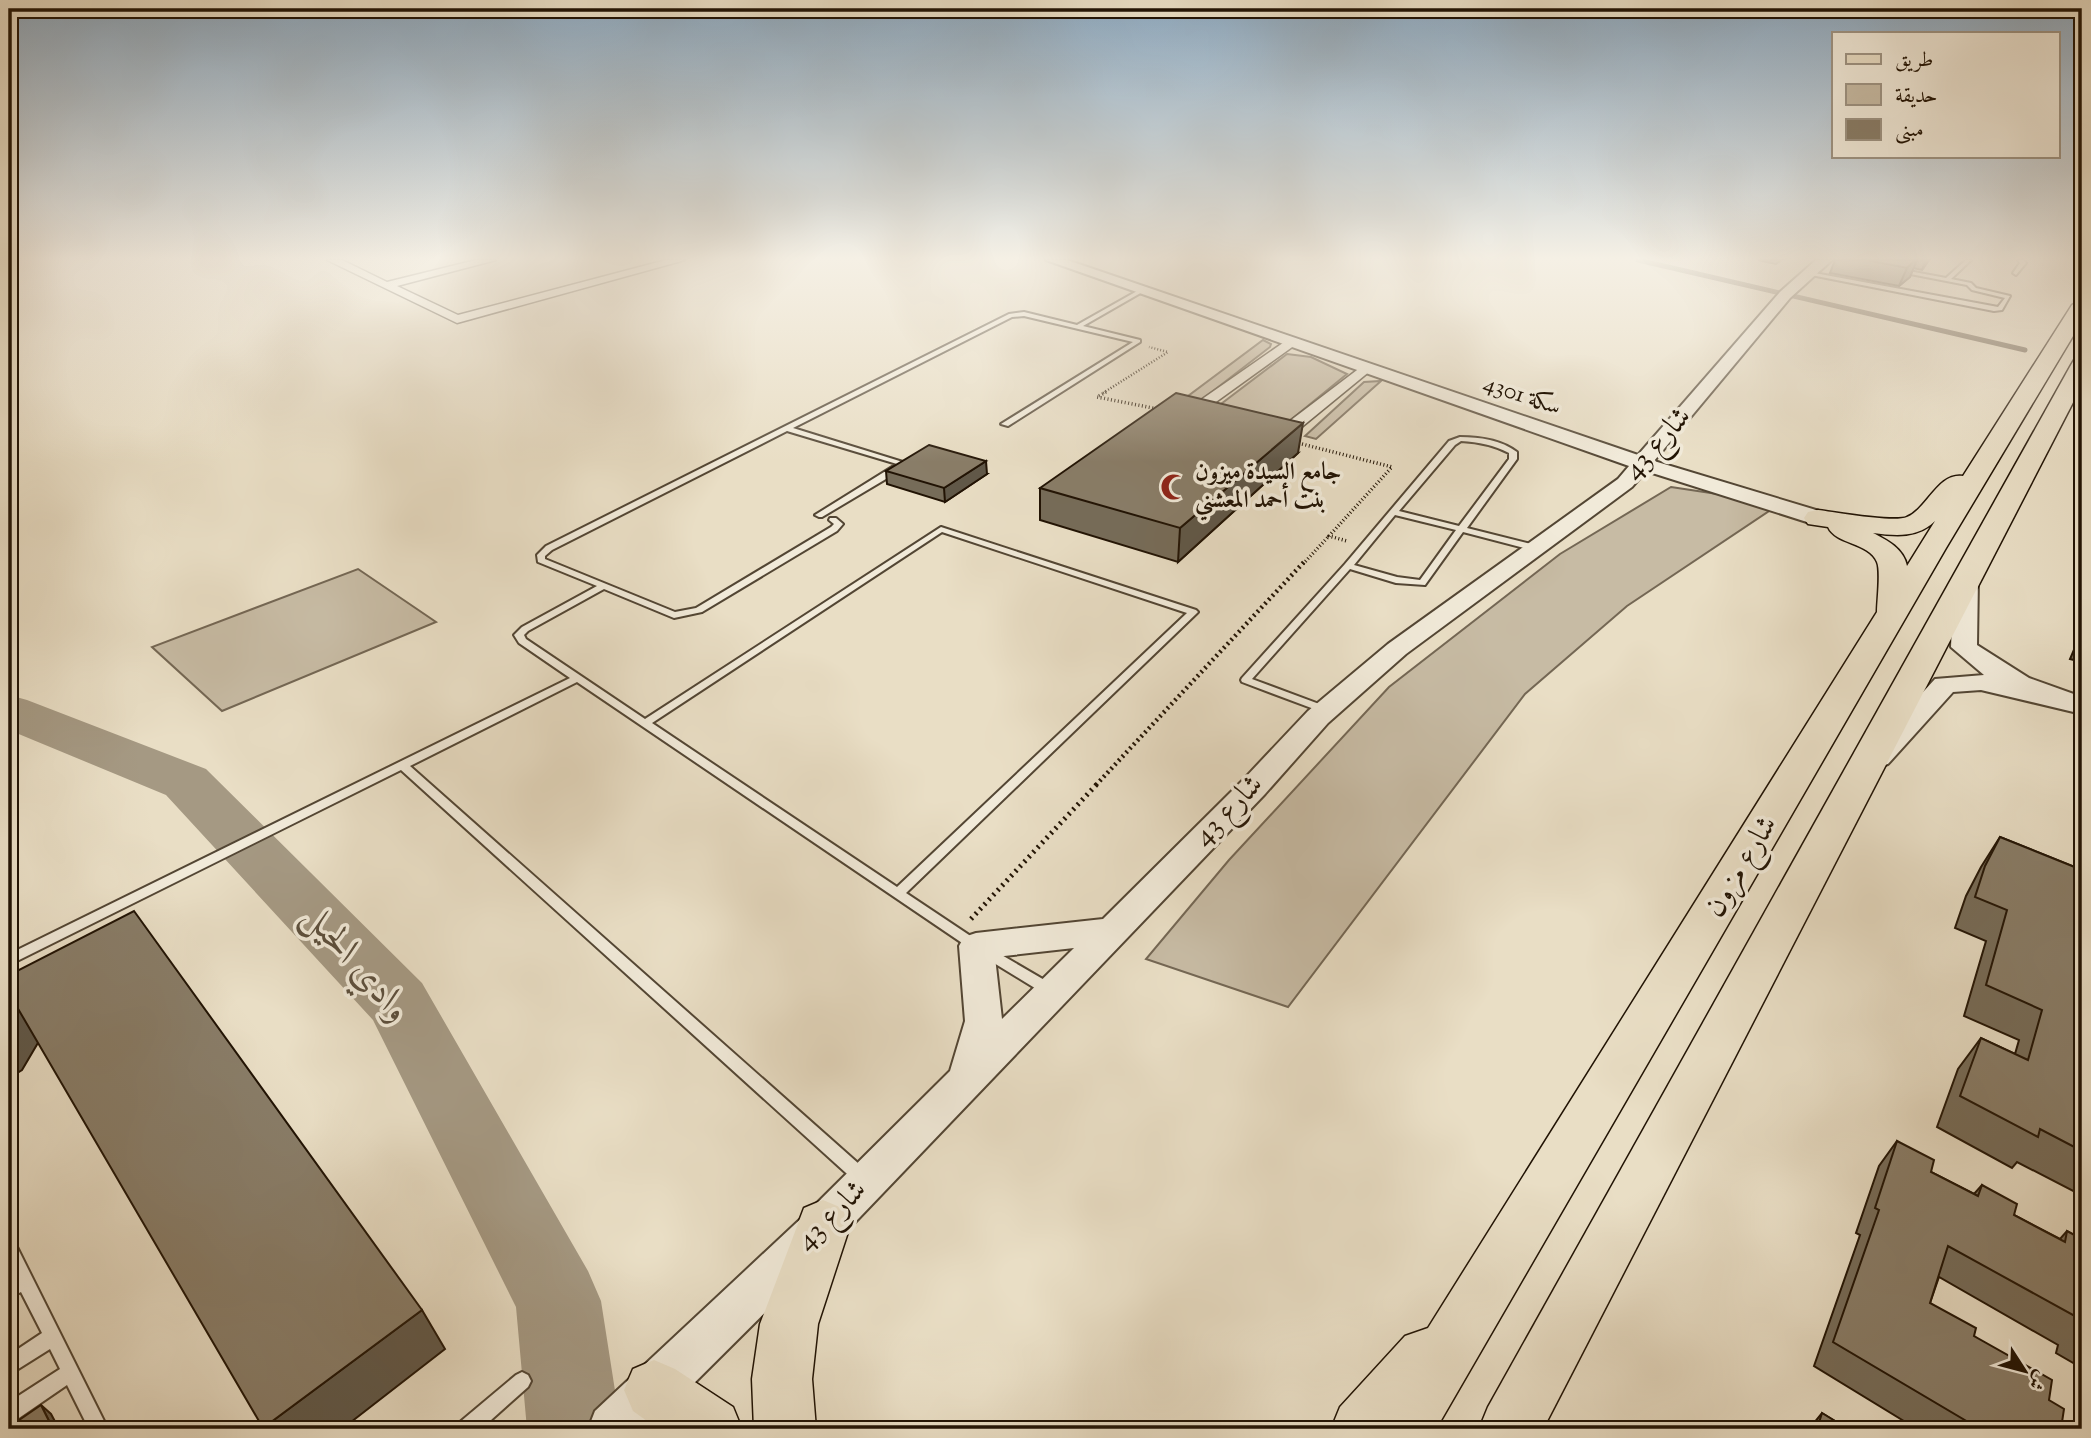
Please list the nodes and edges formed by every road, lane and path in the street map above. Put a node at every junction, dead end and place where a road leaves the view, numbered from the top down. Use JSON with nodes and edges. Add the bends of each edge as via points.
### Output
{"nodes":[{"id":1,"x":987,"y":327,"type":"edge"},
{"id":2,"x":1084,"y":327,"type":"edge"},
{"id":3,"x":1247,"y":327,"type":"edge"},
{"id":4,"x":1758,"y":327,"type":"edge"},
{"id":5,"x":2068,"y":327,"type":"edge"},
{"id":6,"x":1290,"y":342,"type":"junction"},
{"id":7,"x":1137,"y":344,"type":"junction"},
{"id":8,"x":2082,"y":365,"type":"edge"},
{"id":9,"x":1365,"y":368,"type":"junction"},
{"id":10,"x":1190,"y":414,"type":"junction"},
{"id":11,"x":1216,"y":420,"type":"edge"},
{"id":12,"x":1005,"y":424,"type":"dead end"},
{"id":13,"x":786,"y":428,"type":"junction"},
{"id":14,"x":1255,"y":429,"type":"edge"},
{"id":15,"x":1280,"y":436,"type":"junction"},
{"id":16,"x":1992,"y":452,"type":"junction"},
{"id":17,"x":1643,"y":464,"type":"junction"},
{"id":18,"x":1393,"y":512,"type":"junction"},
{"id":19,"x":819,"y":515,"type":"dead end"},
{"id":20,"x":1818,"y":518,"type":"junction"},
{"id":21,"x":833,"y":520,"type":"dead end"},
{"id":22,"x":1461,"y":529,"type":"junction"},
{"id":23,"x":1329,"y":536,"type":"junction"},
{"id":24,"x":1365,"y":546,"type":"junction"},
{"id":25,"x":1536,"y":548,"type":"junction"},
{"id":26,"x":1348,"y":566,"type":"junction"},
{"id":27,"x":1966,"y":577,"type":"junction"},
{"id":28,"x":604,"y":586,"type":"junction"},
{"id":29,"x":1893,"y":617,"type":"junction"},
{"id":30,"x":578,"y":678,"type":"junction"},
{"id":31,"x":2048,"y":696,"type":"junction"},
{"id":32,"x":2082,"y":706,"type":"edge"},
{"id":33,"x":1326,"y":710,"type":"junction"},
{"id":34,"x":645,"y":723,"type":"junction"},
{"id":35,"x":402,"y":765,"type":"junction"},
{"id":36,"x":1857,"y":781,"type":"junction"},
{"id":37,"x":898,"y":893,"type":"junction"},
{"id":38,"x":1110,"y":931,"type":"junction"},
{"id":39,"x":967,"y":939,"type":"junction"},
{"id":40,"x":9,"y":960,"type":"edge"},
{"id":41,"x":1051,"y":992,"type":"junction"},
{"id":42,"x":967,"y":1077,"type":"junction"},
{"id":43,"x":867,"y":1181,"type":"junction"},
{"id":44,"x":823,"y":1226,"type":"junction"},
{"id":45,"x":9,"y":1249,"type":"edge"},
{"id":46,"x":24,"y":1280,"type":"junction"},
{"id":47,"x":9,"y":1290,"type":"edge"},
{"id":48,"x":1485,"y":1291,"type":"junction"},
{"id":49,"x":53,"y":1336,"type":"junction"},
{"id":50,"x":9,"y":1365,"type":"edge"},
{"id":51,"x":71,"y":1372,"type":"junction"},
{"id":52,"x":522,"y":1381,"type":"dead end"},
{"id":53,"x":634,"y":1410,"type":"edge"},
{"id":54,"x":9,"y":1413,"type":"edge"},
{"id":55,"x":99,"y":1429,"type":"edge"},
{"id":56,"x":467,"y":1429,"type":"edge"},
{"id":57,"x":711,"y":1429,"type":"edge"},
{"id":58,"x":785,"y":1429,"type":"edge"},
{"id":59,"x":1362,"y":1429,"type":"edge"},
{"id":60,"x":1401,"y":1429,"type":"edge"},
{"id":61,"x":1510,"y":1429,"type":"edge"}],
"edges":[{"from":1,"to":13,"type":"lane"},
{"from":2,"to":7,"type":"lane","via":[[1134,338]]},
{"from":3,"to":6,"type":"street","name":"سكة 4301"},
{"from":4,"to":17,"type":"street","name":"شارع 43"},
{"from":5,"to":16,"type":"main road","name":"شارع مزون"},
{"from":6,"to":9,"type":"street","name":"سكة 4301"},
{"from":6,"to":10,"type":"street"},
{"from":7,"to":10,"type":"path","via":[[1168,352],[1097,397]]},
{"from":7,"to":12,"type":"lane"},
{"from":8,"to":27,"type":"main road","name":"شارع مزون"},
{"from":9,"to":15,"type":"street"},
{"from":9,"to":17,"type":"street","name":"سكة 4301"},
{"from":10,"to":11,"type":"street"},
{"from":13,"to":19,"type":"lane","via":[[902,463]]},
{"from":13,"to":28,"type":"lane","via":[[541,555],[541,560]]},
{"from":14,"to":15,"type":"street"},
{"from":15,"to":23,"type":"path","via":[[1392,467]]},
{"from":16,"to":20,"type":"main road","via":[[1914,524],[1893,527]]},
{"from":16,"to":29,"type":"main road","name":"شارع مزون"},
{"from":17,"to":20,"type":"street","name":"سكة 4301"},
{"from":17,"to":25,"type":"street","name":"شارع 43","via":[[1625,483]]},
{"from":18,"to":22,"type":"lane"},
{"from":18,"to":22,"type":"lane","via":[[1452,443],[1474,439],[1501,445],[1513,452],[1513,459]]},
{"from":18,"to":24,"type":"lane"},
{"from":20,"to":29,"type":"main road","via":[[1880,547],[1892,561]]},
{"from":21,"to":28,"type":"lane","via":[[839,524],[834,529],[686,615],[674,615]]},
{"from":22,"to":25,"type":"lane"},
{"from":22,"to":26,"type":"lane","via":[[1422,583]]},
{"from":23,"to":24,"type":"path"},
{"from":23,"to":39,"type":"path"},
{"from":24,"to":26,"type":"lane"},
{"from":25,"to":33,"type":"street","name":"شارع 43","via":[[1397,649]]},
{"from":26,"to":33,"type":"lane","via":[[1246,680]]},
{"from":27,"to":31,"type":"street","via":[[1964,647],[1987,667]]},
{"from":27,"to":36,"type":"main road","name":"شارع مزون"},
{"from":28,"to":30,"type":"lane","via":[[519,635]]},
{"from":29,"to":48,"type":"main road","name":"شارع مزون"},
{"from":30,"to":34,"type":"lane"},
{"from":30,"to":35,"type":"lane"},
{"from":31,"to":32,"type":"street"},
{"from":31,"to":36,"type":"street","via":[[1981,682],[1945,685]]},
{"from":33,"to":38,"type":"street","name":"شارع 43"},
{"from":34,"to":37,"type":"lane"},
{"from":34,"to":37,"type":"lane","via":[[941,529],[1193,612]]},
{"from":35,"to":40,"type":"lane"},
{"from":35,"to":43,"type":"lane"},
{"from":36,"to":61,"type":"main road","name":"شارع مزون"},
{"from":37,"to":39,"type":"lane"},
{"from":38,"to":39,"type":"street"},
{"from":38,"to":41,"type":"street","name":"شارع 43"},
{"from":39,"to":41,"type":"lane"},
{"from":39,"to":42,"type":"street","via":[[984,1021]]},
{"from":41,"to":42,"type":"street","name":"شارع 43"},
{"from":42,"to":43,"type":"street","name":"شارع 43"},
{"from":43,"to":44,"type":"street","name":"شارع 43"},
{"from":44,"to":53,"type":"street","name":"شارع 43"},
{"from":44,"to":58,"type":"main road","via":[[789,1325],[782,1379]]},
{"from":45,"to":46,"type":"lane"},
{"from":46,"to":47,"type":"lane"},
{"from":46,"to":49,"type":"lane"},
{"from":48,"to":59,"type":"main road"},
{"from":48,"to":60,"type":"main road","name":"شارع مزون"},
{"from":49,"to":50,"type":"lane"},
{"from":49,"to":51,"type":"lane"},
{"from":51,"to":54,"type":"lane"},
{"from":51,"to":55,"type":"lane"},
{"from":52,"to":56,"type":"lane"},
{"from":53,"to":57,"type":"main road"}]}
